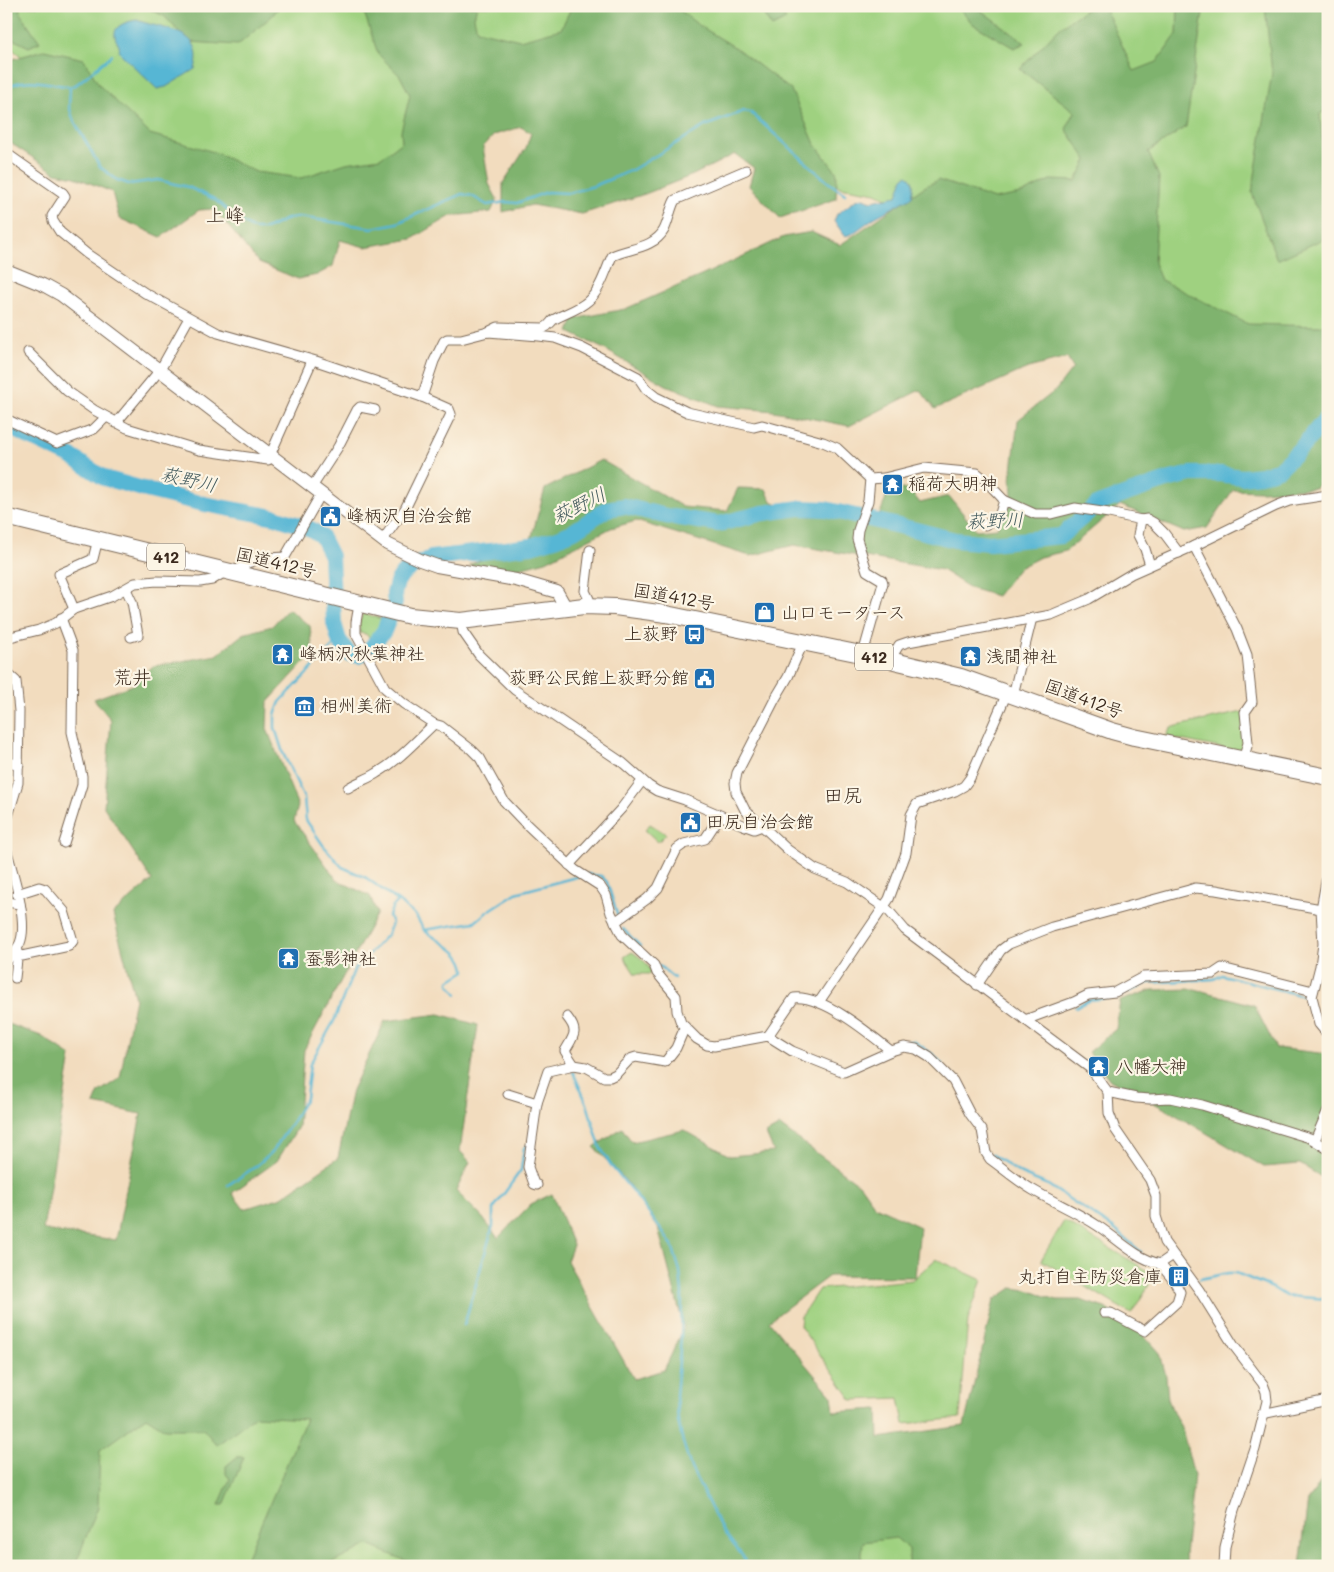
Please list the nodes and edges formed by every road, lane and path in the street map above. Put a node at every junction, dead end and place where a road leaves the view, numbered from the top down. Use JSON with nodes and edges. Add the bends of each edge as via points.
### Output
{"nodes":[{"id":1,"x":6,"y":153,"type":"edge"},
{"id":2,"x":746,"y":170,"type":"dead end"},
{"id":3,"x":6,"y":270,"type":"edge"},
{"id":4,"x":189,"y":318,"type":"junction"},
{"id":5,"x":488,"y":332,"type":"junction"},
{"id":6,"x":28,"y":352,"type":"dead end"},
{"id":7,"x":312,"y":361,"type":"junction"},
{"id":8,"x":160,"y":370,"type":"junction"},
{"id":9,"x":422,"y":397,"type":"junction"},
{"id":10,"x":375,"y":410,"type":"dead end"},
{"id":11,"x":106,"y":417,"type":"junction"},
{"id":12,"x":6,"y":419,"type":"edge"},
{"id":13,"x":116,"y":423,"type":"junction"},
{"id":14,"x":270,"y":455,"type":"junction"},
{"id":15,"x":870,"y":479,"type":"junction"},
{"id":16,"x":316,"y":491,"type":"junction"},
{"id":17,"x":1328,"y":495,"type":"edge"},
{"id":18,"x":1004,"y":500,"type":"junction"},
{"id":19,"x":6,"y":517,"type":"edge"},
{"id":20,"x":1141,"y":520,"type":"junction"},
{"id":21,"x":985,"y":525,"type":"dead end"},
{"id":22,"x":98,"y":539,"type":"junction"},
{"id":23,"x":382,"y":541,"type":"junction"},
{"id":24,"x":1194,"y":546,"type":"junction"},
{"id":25,"x":590,"y":550,"type":"dead end"},
{"id":26,"x":1179,"y":553,"type":"junction"},
{"id":27,"x":1150,"y":565,"type":"junction"},
{"id":28,"x":230,"y":573,"type":"junction"},
{"id":29,"x":126,"y":589,"type":"junction"},
{"id":30,"x":354,"y":603,"type":"junction"},
{"id":31,"x":590,"y":606,"type":"junction"},
{"id":32,"x":566,"y":608,"type":"junction"},
{"id":33,"x":74,"y":609,"type":"junction"},
{"id":34,"x":61,"y":618,"type":"junction"},
{"id":35,"x":1032,"y":618,"type":"junction"},
{"id":36,"x":461,"y":620,"type":"junction"},
{"id":37,"x":138,"y":635,"type":"dead end"},
{"id":38,"x":6,"y":638,"type":"edge"},
{"id":39,"x":803,"y":643,"type":"junction"},
{"id":40,"x":863,"y":654,"type":"junction"},
{"id":41,"x":890,"y":660,"type":"junction"},
{"id":42,"x":6,"y":672,"type":"edge"},
{"id":43,"x":1010,"y":694,"type":"junction"},
{"id":44,"x":434,"y":724,"type":"junction"},
{"id":45,"x":1243,"y":760,"type":"junction"},
{"id":46,"x":6,"y":761,"type":"edge"},
{"id":47,"x":19,"y":765,"type":"junction"},
{"id":48,"x":1328,"y":777,"type":"edge"},
{"id":49,"x":642,"y":781,"type":"junction"},
{"id":50,"x":348,"y":788,"type":"dead end"},
{"id":51,"x":9,"y":805,"type":"edge"},
{"id":52,"x":720,"y":816,"type":"junction"},
{"id":53,"x":6,"y":823,"type":"edge"},
{"id":54,"x":762,"y":826,"type":"junction"},
{"id":55,"x":64,"y":843,"type":"dead end"},
{"id":56,"x":6,"y":848,"type":"edge"},
{"id":57,"x":8,"y":859,"type":"edge"},
{"id":58,"x":568,"y":864,"type":"junction"},
{"id":59,"x":1328,"y":872,"type":"edge"},
{"id":60,"x":17,"y":894,"type":"junction"},
{"id":61,"x":6,"y":902,"type":"edge"},
{"id":62,"x":20,"y":904,"type":"junction"},
{"id":63,"x":884,"y":907,"type":"junction"},
{"id":64,"x":1321,"y":909,"type":"junction"},
{"id":65,"x":618,"y":920,"type":"junction"},
{"id":66,"x":20,"y":943,"type":"junction"},
{"id":67,"x":17,"y":955,"type":"junction"},
{"id":68,"x":6,"y":962,"type":"edge"},
{"id":69,"x":15,"y":978,"type":"dead end"},
{"id":70,"x":977,"y":985,"type":"junction"},
{"id":71,"x":1313,"y":991,"type":"junction"},
{"id":72,"x":819,"y":1002,"type":"junction"},
{"id":73,"x":567,"y":1017,"type":"dead end"},
{"id":74,"x":1025,"y":1020,"type":"junction"},
{"id":75,"x":685,"y":1027,"type":"junction"},
{"id":76,"x":768,"y":1035,"type":"junction"},
{"id":77,"x":1328,"y":1035,"type":"edge"},
{"id":78,"x":888,"y":1048,"type":"junction"},
{"id":79,"x":574,"y":1064,"type":"junction"},
{"id":80,"x":1108,"y":1092,"type":"junction"},
{"id":81,"x":508,"y":1094,"type":"dead end"},
{"id":82,"x":537,"y":1103,"type":"junction"},
{"id":83,"x":1328,"y":1110,"type":"edge"},
{"id":84,"x":1315,"y":1140,"type":"junction"},
{"id":85,"x":1328,"y":1149,"type":"edge"},
{"id":86,"x":534,"y":1185,"type":"dead end"},
{"id":87,"x":1172,"y":1256,"type":"junction"},
{"id":88,"x":1160,"y":1263,"type":"junction"},
{"id":89,"x":1104,"y":1313,"type":"dead end"},
{"id":90,"x":1328,"y":1400,"type":"edge"},
{"id":91,"x":1262,"y":1414,"type":"junction"},
{"id":92,"x":1224,"y":1566,"type":"edge"}],
"edges":[{"from":1,"to":4,"type":"street","via":[[63,193],[65,196],[52,216],[60,232],[127,281]]},
{"from":2,"to":5,"type":"street","via":[[675,200],[664,231],[645,247],[612,256],[595,292],[576,309],[544,328],[498,327]]},
{"from":3,"to":8,"type":"street","via":[[61,295]]},
{"from":4,"to":7,"type":"street","via":[[218,333]]},
{"from":4,"to":8,"type":"street"},
{"from":5,"to":9,"type":"street","via":[[444,341]]},
{"from":5,"to":15,"type":"street","via":[[567,342],[638,377],[656,397],[687,412],[754,427],[762,425],[837,448]]},
{"from":6,"to":11,"type":"street","via":[[67,391]]},
{"from":7,"to":9,"type":"street"},
{"from":7,"to":14,"type":"street"},
{"from":8,"to":13,"type":"street"},
{"from":8,"to":14,"type":"street"},
{"from":9,"to":23,"type":"street","via":[[449,409],[451,414],[405,508]]},
{"from":10,"to":16,"type":"street","via":[[360,407],[357,410]]},
{"from":11,"to":12,"type":"street","via":[[94,429],[57,443]]},
{"from":11,"to":13,"type":"street"},
{"from":13,"to":14,"type":"street","via":[[199,450],[268,460]]},
{"from":14,"to":16,"type":"street"},
{"from":15,"to":18,"type":"street","via":[[924,468],[976,473]]},
{"from":15,"to":40,"type":"street","via":[[868,501],[856,539],[867,571],[883,583]]},
{"from":16,"to":23,"type":"street"},
{"from":16,"to":28,"type":"street","via":[[308,517],[285,557],[252,560]]},
{"from":17,"to":24,"type":"street","via":[[1289,501]]},
{"from":18,"to":20,"type":"street","via":[[1035,514],[1074,508]]},
{"from":18,"to":21,"type":"street","via":[[999,517]]},
{"from":19,"to":22,"type":"highway","name":"国道412号","number":"412"},
{"from":20,"to":26,"type":"street","via":[[1154,522]]},
{"from":20,"to":27,"type":"street","via":[[1138,535]]},
{"from":22,"to":28,"type":"highway","name":"国道412号","number":"412"},
{"from":22,"to":33,"type":"street","via":[[93,559],[59,574]]},
{"from":23,"to":32,"type":"street","via":[[437,566],[516,580],[557,592]]},
{"from":24,"to":26,"type":"street"},
{"from":24,"to":45,"type":"street","via":[[1248,655],[1252,702],[1245,712],[1248,743]]},
{"from":25,"to":31,"type":"street","via":[[585,562],[585,591]]},
{"from":26,"to":27,"type":"street"},
{"from":27,"to":35,"type":"street","via":[[1069,609]]},
{"from":28,"to":29,"type":"street","via":[[200,582],[135,583]]},
{"from":28,"to":30,"type":"highway","name":"国道412号","number":"412"},
{"from":29,"to":33,"type":"street"},
{"from":29,"to":37,"type":"street","via":[[132,602]]},
{"from":30,"to":36,"type":"highway","name":"国道412号","number":"412","via":[[410,616]]},
{"from":30,"to":44,"type":"street","via":[[356,634],[385,688]]},
{"from":31,"to":32,"type":"highway","name":"国道412号","number":"412"},
{"from":31,"to":39,"type":"highway","name":"国道412号","number":"412","via":[[666,614]]},
{"from":32,"to":36,"type":"highway","name":"国道412号","number":"412"},
{"from":33,"to":34,"type":"street"},
{"from":34,"to":38,"type":"street","via":[[39,630]]},
{"from":34,"to":55,"type":"street","via":[[73,650],[72,732],[82,776]]},
{"from":35,"to":41,"type":"street","via":[[908,642],[900,645]]},
{"from":35,"to":43,"type":"street"},
{"from":36,"to":49,"type":"street","via":[[463,632],[480,655],[515,690],[623,763]]},
{"from":39,"to":40,"type":"highway","name":"国道412号","number":"412"},
{"from":39,"to":54,"type":"street","via":[[735,778],[741,803]]},
{"from":40,"to":41,"type":"highway","name":"国道412号","number":"412"},
{"from":41,"to":43,"type":"highway","name":"国道412号","number":"412","via":[[961,677]]},
{"from":42,"to":47,"type":"street","via":[[16,681]]},
{"from":43,"to":45,"type":"highway","name":"国道412号","number":"412","via":[[1112,731]]},
{"from":43,"to":63,"type":"street","via":[[964,786],[917,804],[913,810],[906,853]]},
{"from":44,"to":50,"type":"street","via":[[404,754],[376,774]]},
{"from":44,"to":58,"type":"street","via":[[441,726],[480,758],[504,801]]},
{"from":45,"to":48,"type":"highway","name":"国道412号","number":"412"},
{"from":46,"to":47,"type":"street"},
{"from":47,"to":51,"type":"street","via":[[18,784]]},
{"from":49,"to":52,"type":"street","via":[[657,791]]},
{"from":49,"to":58,"type":"street"},
{"from":51,"to":53,"type":"street"},
{"from":52,"to":54,"type":"street","via":[[754,829]]},
{"from":52,"to":65,"type":"street","via":[[705,839],[677,849],[658,888]]},
{"from":54,"to":63,"type":"street","via":[[803,862],[847,882]]},
{"from":56,"to":57,"type":"street"},
{"from":57,"to":60,"type":"street"},
{"from":58,"to":65,"type":"street","via":[[600,886]]},
{"from":59,"to":64,"type":"street"},
{"from":60,"to":62,"type":"street"},
{"from":60,"to":67,"type":"street","via":[[39,887],[45,889],[64,911],[73,941],[69,946]]},
{"from":61,"to":62,"type":"street"},
{"from":62,"to":66,"type":"street"},
{"from":63,"to":70,"type":"street","via":[[906,930]]},
{"from":63,"to":72,"type":"street"},
{"from":64,"to":70,"type":"street","via":[[1216,890],[1189,890],[1052,927],[1009,944],[1001,950]]},
{"from":64,"to":71,"type":"street","via":[[1323,944]]},
{"from":65,"to":75,"type":"street","via":[[622,935],[654,965],[676,996],[680,1023]]},
{"from":66,"to":67,"type":"street"},
{"from":66,"to":68,"type":"street"},
{"from":67,"to":69,"type":"street"},
{"from":70,"to":74,"type":"street"},
{"from":71,"to":74,"type":"street","via":[[1222,968],[1213,974],[1143,977],[1115,992],[1088,995]]},
{"from":71,"to":77,"type":"street","via":[[1319,1024]]},
{"from":72,"to":76,"type":"street","via":[[794,998]]},
{"from":72,"to":78,"type":"street","via":[[863,1028]]},
{"from":73,"to":79,"type":"street","via":[[575,1030],[564,1051]]},
{"from":74,"to":80,"type":"street","via":[[1092,1069]]},
{"from":75,"to":76,"type":"street","via":[[702,1042],[714,1046]]},
{"from":75,"to":79,"type":"street","via":[[676,1048],[665,1062],[636,1057],[610,1077]]},
{"from":76,"to":78,"type":"street","via":[[792,1051],[844,1072]]},
{"from":78,"to":88,"type":"street","via":[[916,1049],[953,1081],[982,1130],[990,1159],[1031,1189],[1099,1226],[1125,1247],[1148,1261]]},
{"from":79,"to":82,"type":"street","via":[[548,1071]]},
{"from":80,"to":84,"type":"street","via":[[1150,1100],[1170,1098],[1202,1105]]},
{"from":80,"to":87,"type":"street","via":[[1110,1118],[1150,1180],[1156,1196],[1160,1233]]},
{"from":81,"to":82,"type":"street"},
{"from":82,"to":86,"type":"street","via":[[528,1167]]},
{"from":83,"to":84,"type":"street"},
{"from":84,"to":85,"type":"street"},
{"from":87,"to":88,"type":"street"},
{"from":87,"to":91,"type":"street","via":[[1198,1288],[1234,1346],[1263,1384],[1267,1401]]},
{"from":88,"to":89,"type":"street","via":[[1180,1292],[1177,1302],[1145,1331],[1111,1313]]},
{"from":90,"to":91,"type":"street"},
{"from":91,"to":92,"type":"street","via":[[1255,1449],[1234,1511]]}]}
